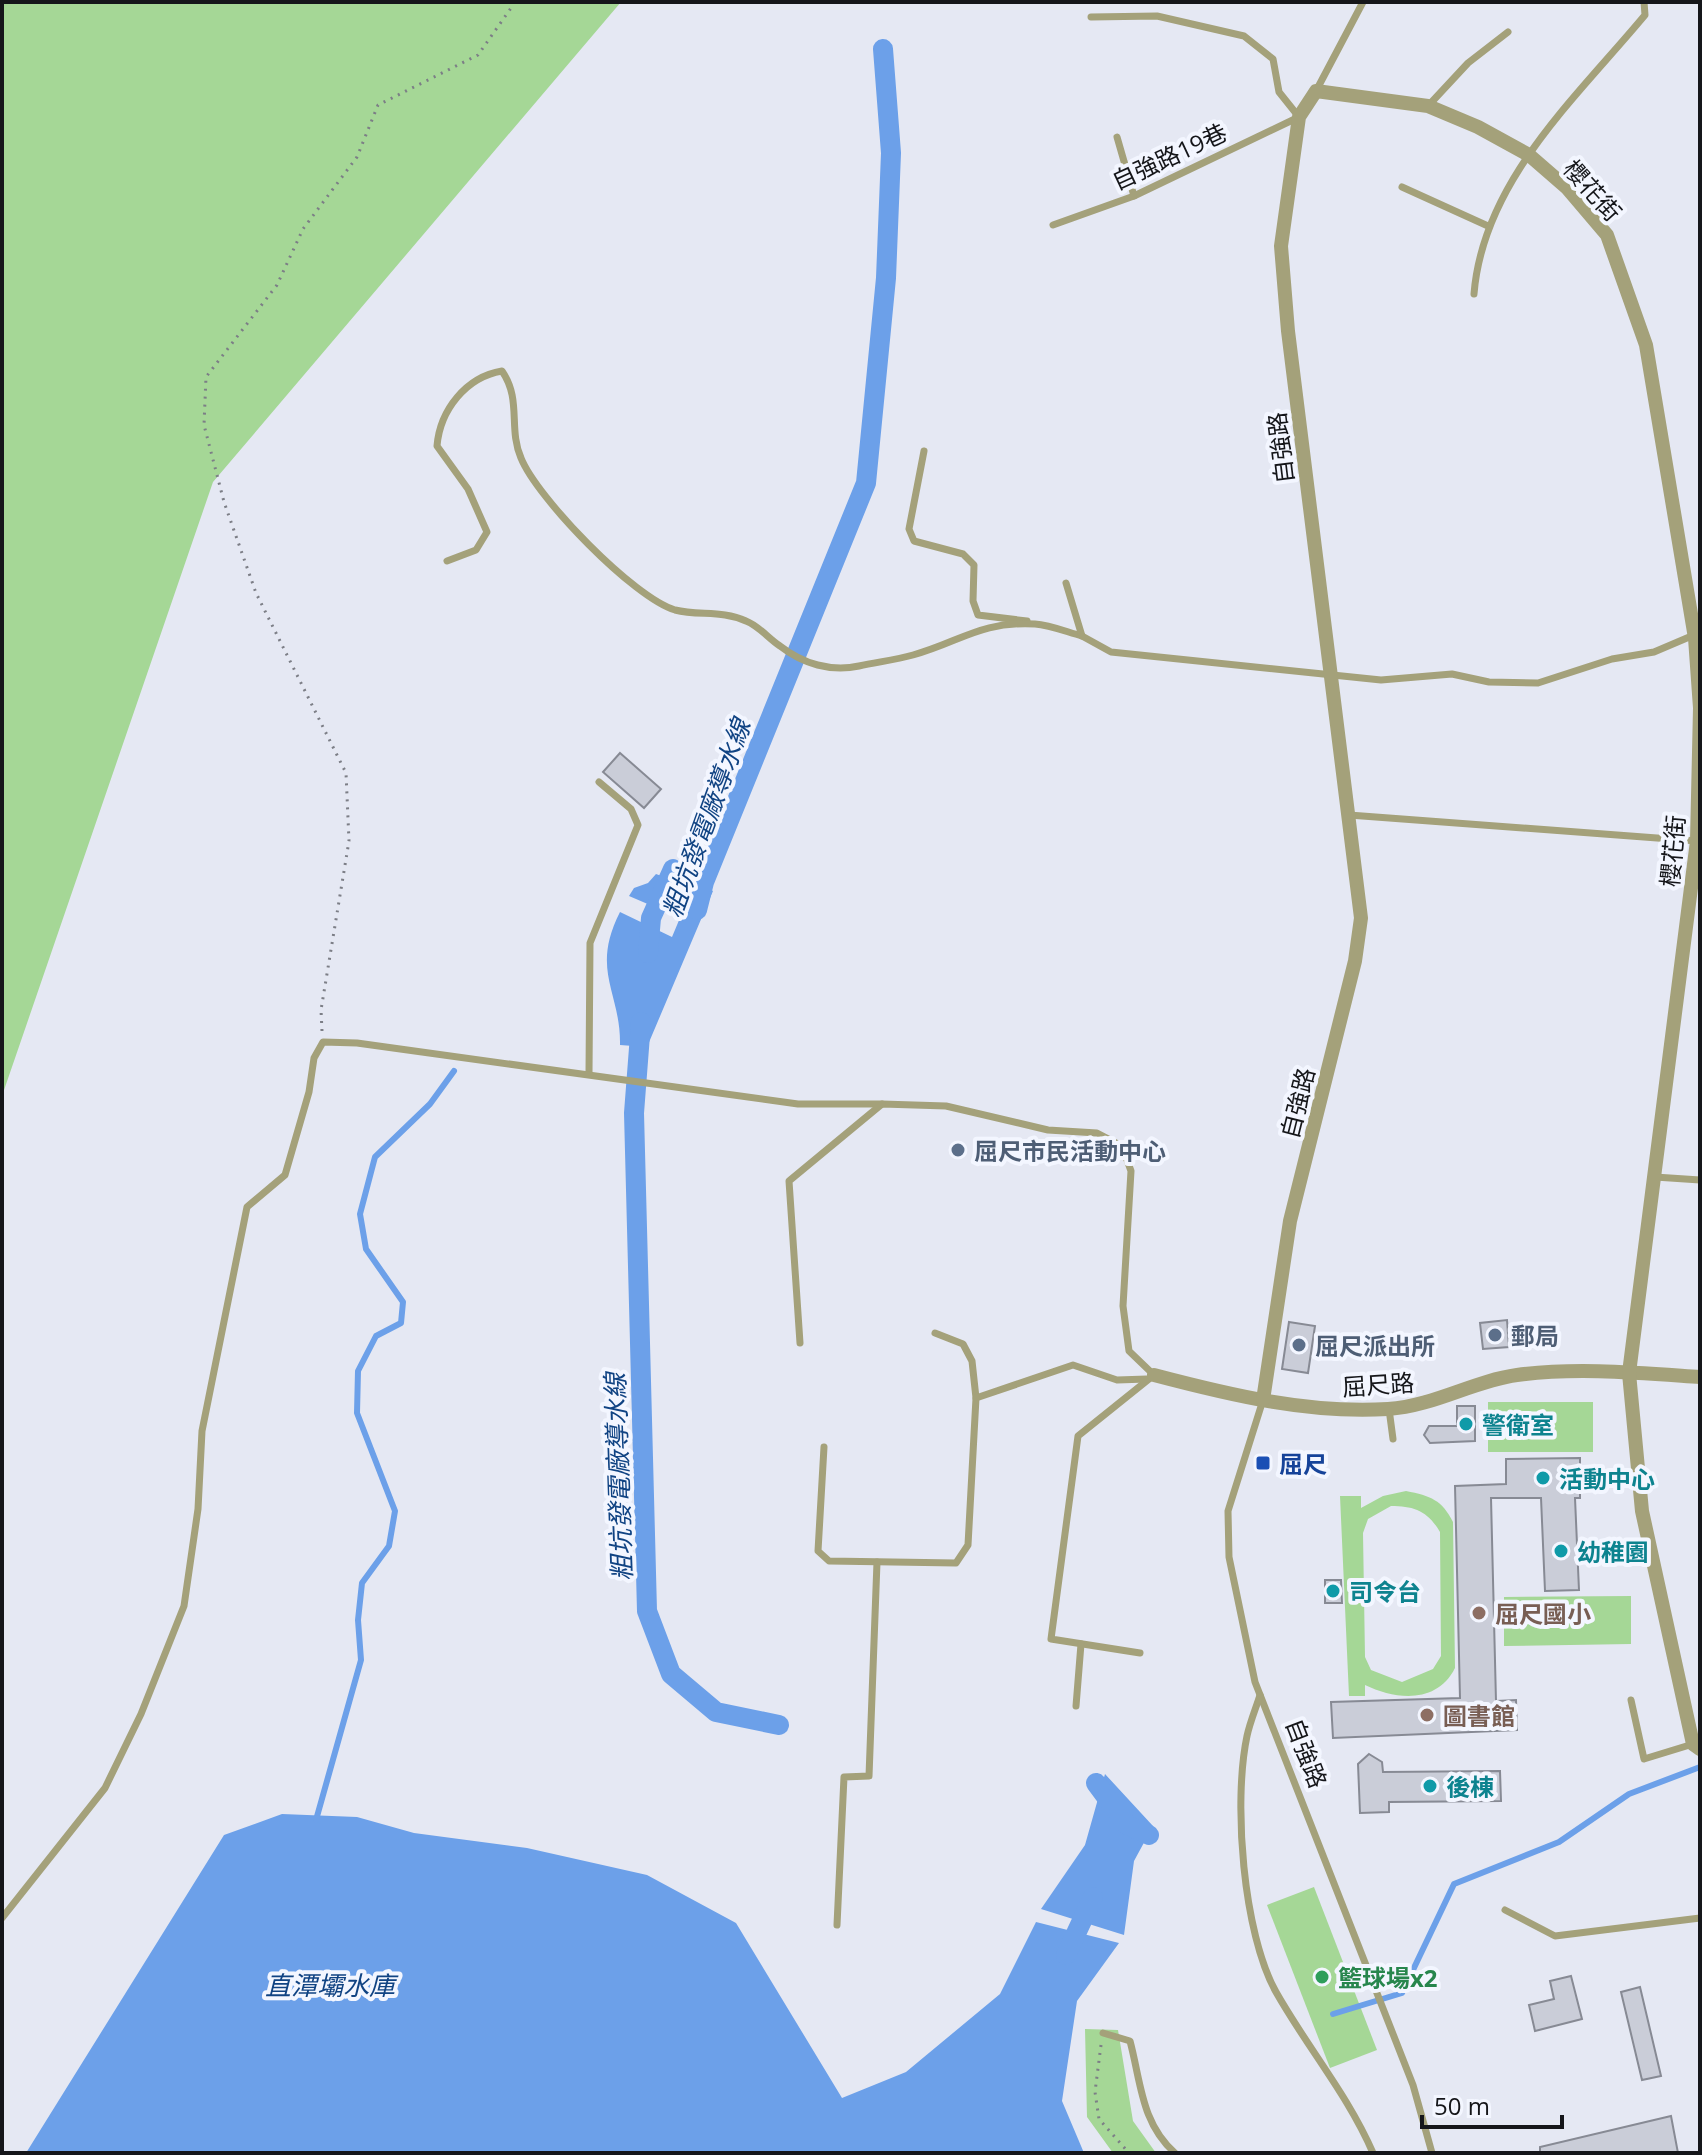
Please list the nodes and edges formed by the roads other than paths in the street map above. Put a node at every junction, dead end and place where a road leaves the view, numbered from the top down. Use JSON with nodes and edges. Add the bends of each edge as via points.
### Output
{"nodes":[{"id":1,"x":1363,"y":2,"type":"edge"},
{"id":2,"x":1644,"y":2,"type":"edge"},
{"id":3,"x":1091,"y":17,"type":"dead end"},
{"id":4,"x":1508,"y":32,"type":"dead end"},
{"id":5,"x":1316,"y":91,"type":"junction"},
{"id":6,"x":1428,"y":106,"type":"junction"},
{"id":7,"x":1299,"y":117,"type":"junction"},
{"id":8,"x":1117,"y":137,"type":"dead end"},
{"id":9,"x":1529,"y":155,"type":"junction"},
{"id":10,"x":1402,"y":187,"type":"dead end"},
{"id":11,"x":1134,"y":196,"type":"junction"},
{"id":12,"x":1053,"y":225,"type":"dead end"},
{"id":13,"x":1488,"y":226,"type":"junction"},
{"id":14,"x":1474,"y":294,"type":"dead end"},
{"id":15,"x":924,"y":451,"type":"dead end"},
{"id":16,"x":447,"y":561,"type":"dead end"},
{"id":17,"x":1066,"y":583,"type":"dead end"},
{"id":18,"x":1037,"y":624,"type":"junction"},
{"id":19,"x":1695,"y":624,"type":"edge"},
{"id":20,"x":1082,"y":636,"type":"junction"},
{"id":21,"x":1330,"y":673,"type":"junction"},
{"id":22,"x":599,"y":782,"type":"dead end"},
{"id":23,"x":1349,"y":815,"type":"junction"},
{"id":24,"x":1697,"y":841,"type":"junction"},
{"id":25,"x":589,"y":1074,"type":"junction"},
{"id":26,"x":882,"y":1104,"type":"junction"},
{"id":27,"x":1655,"y":1177,"type":"junction"},
{"id":28,"x":1700,"y":1180,"type":"edge"},
{"id":29,"x":935,"y":1333,"type":"dead end"},
{"id":30,"x":800,"y":1343,"type":"dead end"},
{"id":31,"x":1629,"y":1373,"type":"junction"},
{"id":32,"x":1152,"y":1377,"type":"junction"},
{"id":33,"x":1700,"y":1377,"type":"edge"},
{"id":34,"x":976,"y":1398,"type":"junction"},
{"id":35,"x":1263,"y":1400,"type":"junction"},
{"id":36,"x":1389,"y":1409,"type":"junction"},
{"id":37,"x":1393,"y":1439,"type":"dead end"},
{"id":38,"x":824,"y":1447,"type":"dead end"},
{"id":39,"x":877,"y":1562,"type":"junction"},
{"id":40,"x":1081,"y":1644,"type":"junction"},
{"id":41,"x":1140,"y":1653,"type":"dead end"},
{"id":42,"x":1260,"y":1695,"type":"junction"},
{"id":43,"x":1631,"y":1700,"type":"dead end"},
{"id":44,"x":1076,"y":1706,"type":"dead end"},
{"id":45,"x":1696,"y":1747,"type":"edge"},
{"id":46,"x":1505,"y":1910,"type":"dead end"},
{"id":47,"x":2,"y":1918,"type":"edge"},
{"id":48,"x":1700,"y":1918,"type":"edge"},
{"id":49,"x":837,"y":1925,"type":"dead end"},
{"id":50,"x":1103,"y":2033,"type":"road end"},
{"id":51,"x":1175,"y":2153,"type":"edge"},
{"id":52,"x":1373,"y":2153,"type":"edge"},
{"id":53,"x":1432,"y":2153,"type":"edge"}],
"edges":[{"from":1,"to":5,"type":"lane"},
{"from":2,"to":9,"type":"lane","via":[[1645,15]]},
{"from":3,"to":7,"type":"lane","via":[[1157,16],[1244,36],[1273,59],[1279,92]]},
{"from":4,"to":6,"type":"lane","via":[[1468,63]]},
{"from":5,"to":6,"type":"street","name":"櫻花街"},
{"from":5,"to":7,"type":"street","name":"自強路"},
{"from":6,"to":9,"type":"street","name":"櫻花街"},
{"from":7,"to":11,"type":"lane","name":"自強路19巷"},
{"from":7,"to":21,"type":"street","name":"自強路","via":[[1281,246]]},
{"from":8,"to":11,"type":"lane"},
{"from":9,"to":13,"type":"lane"},
{"from":9,"to":19,"type":"street","name":"櫻花街","via":[[1567,188],[1607,235],[1627,286],[1646,345]]},
{"from":10,"to":13,"type":"lane"},
{"from":11,"to":12,"type":"lane","name":"自強路19巷"},
{"from":13,"to":14,"type":"lane"},
{"from":15,"to":18,"type":"lane","via":[[909,529],[914,541],[963,554],[974,565],[978,615]]},
{"from":16,"to":18,"type":"lane","via":[[476,550],[487,532],[468,489],[437,446],[439,426],[461,392],[483,374],[502,371],[513,387],[516,438],[529,472],[549,501],[653,600],[675,610],[725,612],[750,622],[812,665],[846,669],[915,655],[982,626]]},
{"from":17,"to":20,"type":"lane"},
{"from":18,"to":20,"type":"lane"},
{"from":19,"to":21,"type":"lane","via":[[1654,652],[1612,659],[1538,683],[1489,682],[1452,674],[1381,680]]},
{"from":19,"to":24,"type":"street","name":"櫻花街","via":[[1700,708]]},
{"from":20,"to":21,"type":"lane","via":[[1111,652]]},
{"from":21,"to":23,"type":"street","name":"自強路"},
{"from":22,"to":25,"type":"lane","via":[[631,809],[638,825],[590,943]]},
{"from":23,"to":24,"type":"lane"},
{"from":23,"to":35,"type":"street","name":"自強路","via":[[1361,918],[1355,961],[1290,1221]]},
{"from":24,"to":27,"type":"street","name":"櫻花街"},
{"from":25,"to":26,"type":"lane","via":[[798,1104]]},
{"from":25,"to":47,"type":"lane","via":[[323,1042],[314,1058],[285,1175],[247,1207],[202,1431],[198,1509],[184,1606],[105,1788]]},
{"from":26,"to":30,"type":"lane","via":[[789,1181]]},
{"from":26,"to":32,"type":"lane","via":[[946,1106],[1048,1130],[1097,1133],[1122,1146],[1131,1171],[1123,1306],[1129,1351]]},
{"from":27,"to":28,"type":"lane"},
{"from":27,"to":31,"type":"street","name":"櫻花街"},
{"from":29,"to":34,"type":"lane","via":[[963,1344],[972,1361]]},
{"from":31,"to":33,"type":"street","name":"屈尺路"},
{"from":31,"to":36,"type":"street","name":"屈尺路","via":[[1516,1375]]},
{"from":31,"to":45,"type":"street","name":"櫻花街","via":[[1642,1511]]},
{"from":32,"to":34,"type":"lane","via":[[1117,1380],[1073,1365]]},
{"from":32,"to":35,"type":"street","name":"屈尺路"},
{"from":32,"to":40,"type":"lane","via":[[1078,1436],[1051,1639]]},
{"from":34,"to":39,"type":"lane","via":[[968,1545],[956,1563]]},
{"from":35,"to":36,"type":"street","name":"屈尺路","via":[[1344,1410]]},
{"from":35,"to":42,"type":"lane","name":"自強路","via":[[1228,1511],[1229,1557]]},
{"from":36,"to":37,"type":"lane"},
{"from":38,"to":39,"type":"lane","via":[[818,1551],[829,1561]]},
{"from":39,"to":49,"type":"lane","via":[[869,1776],[844,1777]]},
{"from":40,"to":41,"type":"lane"},
{"from":40,"to":44,"type":"lane"},
{"from":42,"to":52,"type":"lane","via":[[1247,1735],[1241,1785],[1249,1909],[1257,1944],[1275,1990],[1358,2118]]},
{"from":42,"to":53,"type":"lane","name":"自強路","via":[[1413,2085]]},
{"from":43,"to":45,"type":"lane","via":[[1644,1759]]},
{"from":46,"to":48,"type":"lane","via":[[1555,1936]]},
{"from":50,"to":51,"type":"lane","via":[[1130,2041],[1142,2102],[1159,2140]]}]}
